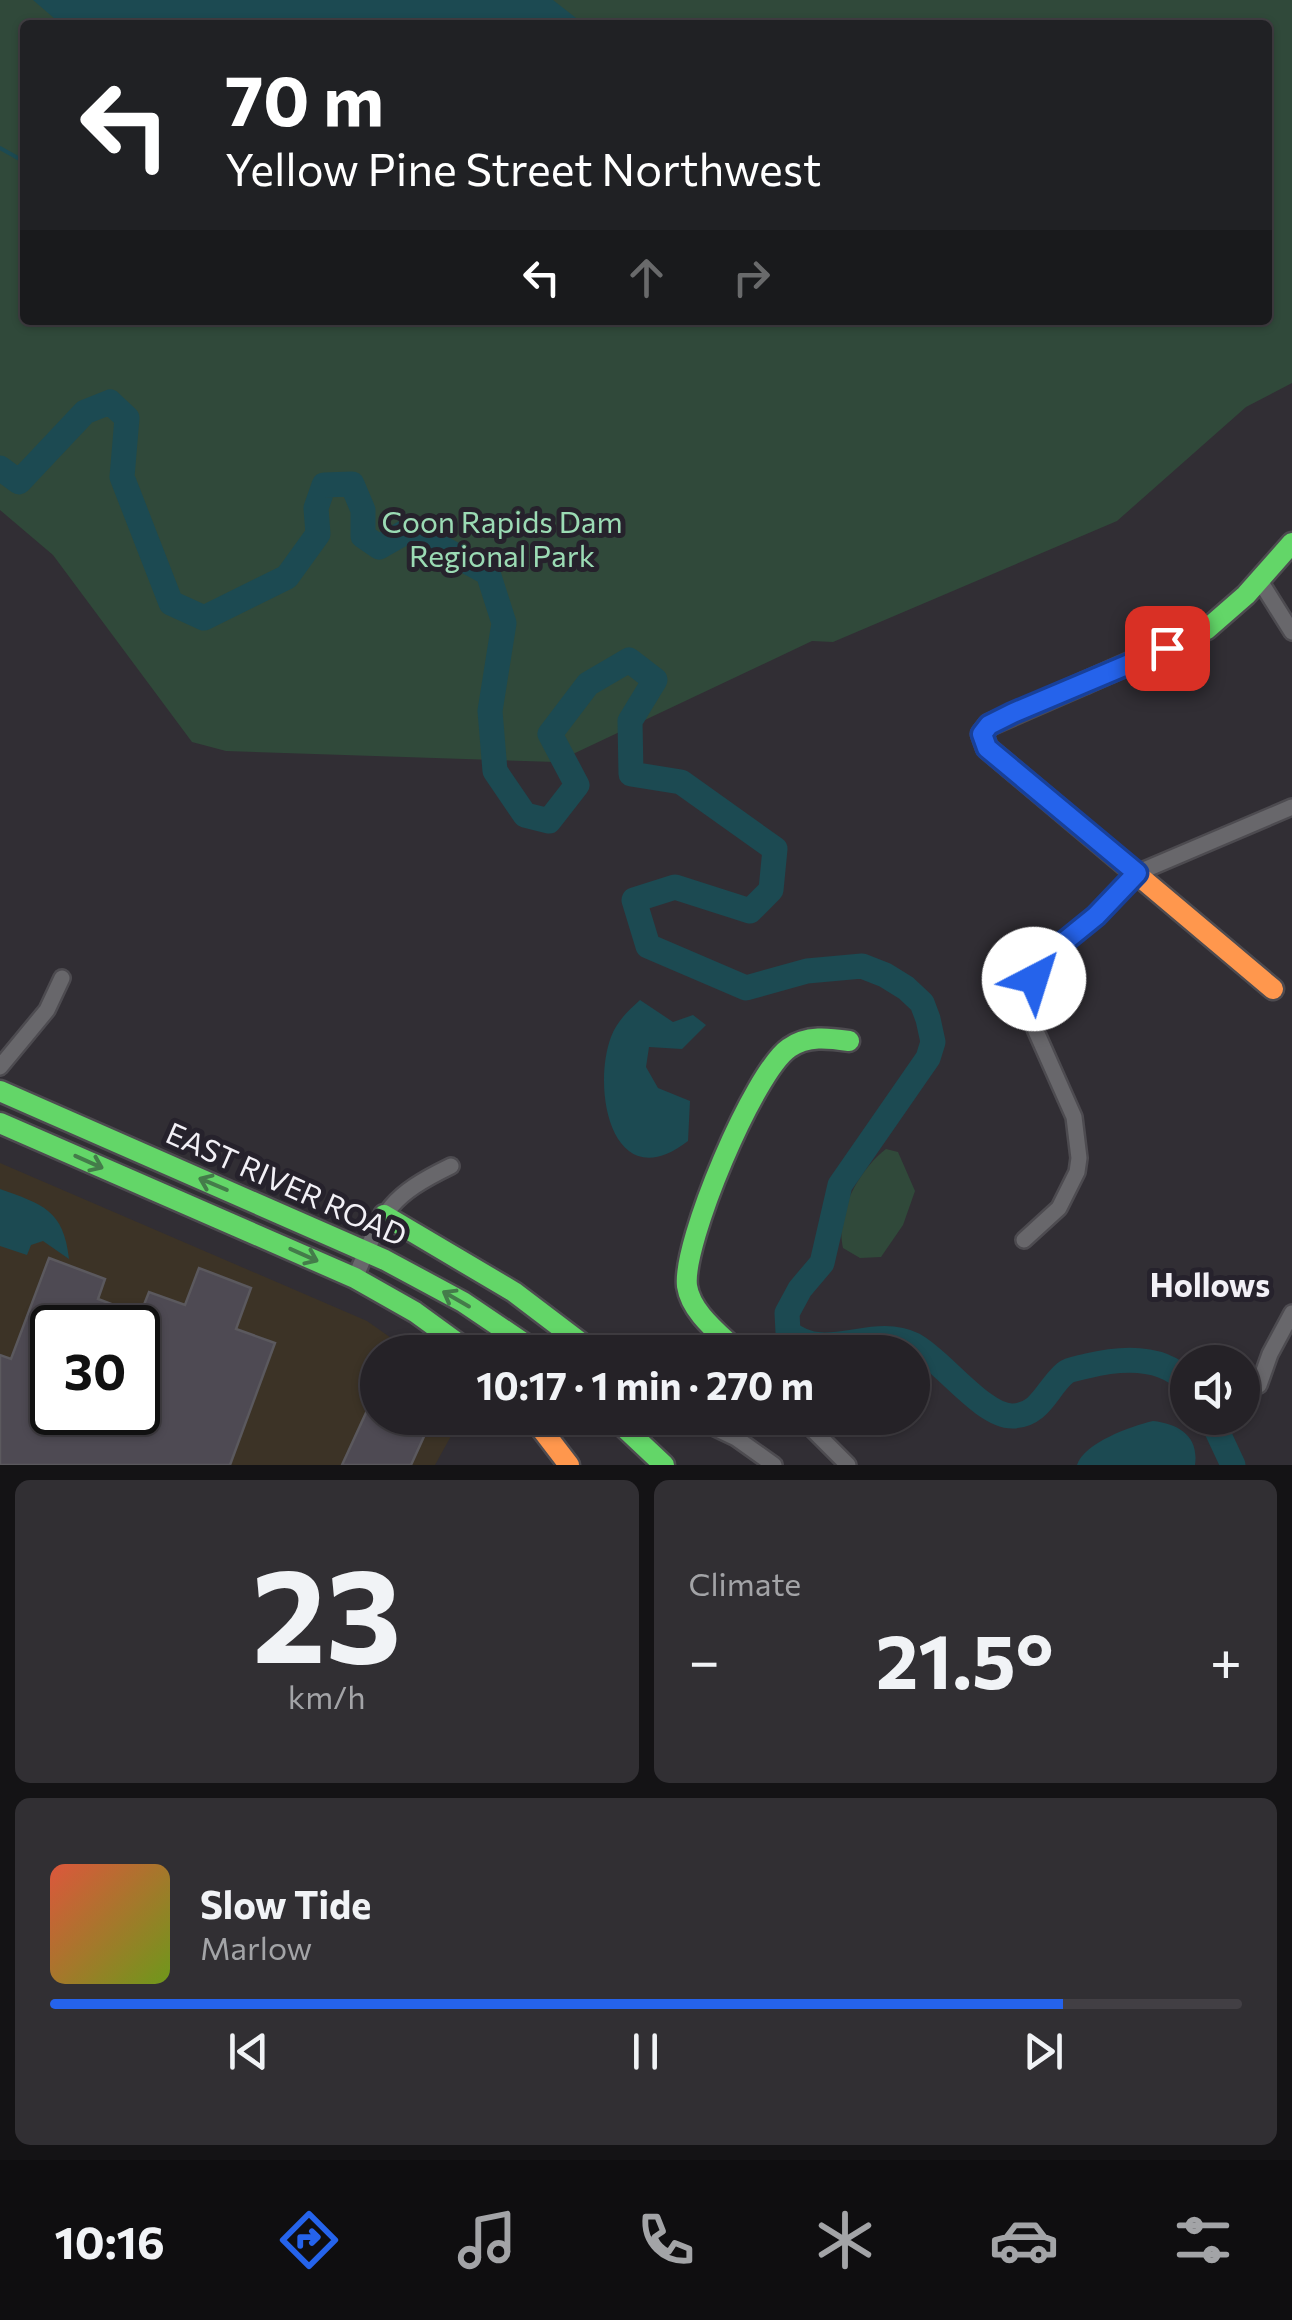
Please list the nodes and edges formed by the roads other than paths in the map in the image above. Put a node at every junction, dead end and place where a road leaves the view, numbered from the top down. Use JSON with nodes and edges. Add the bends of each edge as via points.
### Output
{"nodes":[{"id":1,"x":1292,"y":543,"type":"edge"},
{"id":2,"x":1260,"y":581,"type":"junction"},
{"id":3,"x":1292,"y":632,"type":"edge"},
{"id":4,"x":1292,"y":807,"type":"edge"},
{"id":5,"x":1137,"y":873,"type":"junction"},
{"id":6,"x":1010,"y":972,"type":"dead end"},
{"id":7,"x":62,"y":978,"type":"dead end"},
{"id":8,"x":1034,"y":979,"type":"junction"},
{"id":9,"x":1273,"y":989,"type":"dead end"},
{"id":10,"x":850,"y":1041,"type":"dead end"},
{"id":11,"x":0,"y":1067,"type":"edge"},
{"id":12,"x":0,"y":1091,"type":"edge"},
{"id":13,"x":0,"y":1123,"type":"edge"},
{"id":14,"x":450,"y":1166,"type":"dead end"},
{"id":15,"x":384,"y":1215,"type":"junction"},
{"id":16,"x":1024,"y":1240,"type":"dead end"},
{"id":17,"x":366,"y":1251,"type":"junction"},
{"id":18,"x":355,"y":1278,"type":"junction"},
{"id":19,"x":1292,"y":1314,"type":"edge"},
{"id":20,"x":448,"y":1335,"type":"edge"},
{"id":21,"x":512,"y":1335,"type":"edge"},
{"id":22,"x":571,"y":1335,"type":"edge"},
{"id":23,"x":721,"y":1335,"type":"edge"},
{"id":24,"x":1260,"y":1382,"type":"edge"},
{"id":25,"x":546,"y":1435,"type":"edge"},
{"id":26,"x":632,"y":1435,"type":"edge"},
{"id":27,"x":730,"y":1435,"type":"edge"},
{"id":28,"x":818,"y":1435,"type":"edge"},
{"id":29,"x":569,"y":1465,"type":"edge"},
{"id":30,"x":664,"y":1465,"type":"edge"},
{"id":31,"x":774,"y":1465,"type":"edge"},
{"id":32,"x":848,"y":1465,"type":"edge"}],
"edges":[{"from":1,"to":2,"type":"street"},
{"from":2,"to":3,"type":"street"},
{"from":2,"to":5,"type":"street","via":[[1229,614],[1192,638],[989,725],[982,734],[987,748]]},
{"from":4,"to":5,"type":"street"},
{"from":5,"to":8,"type":"street","via":[[1054,950]]},
{"from":5,"to":9,"type":"street"},
{"from":6,"to":8,"type":"street"},
{"from":7,"to":11,"type":"street","via":[[47,1010]]},
{"from":8,"to":16,"type":"street","via":[[1034,1030],[1074,1118],[1079,1158],[1060,1208]]},
{"from":10,"to":23,"type":"street","via":[[804,1038],[769,1068],[748,1107],[692,1244],[687,1284]]},
{"from":17,"to":12,"type":"street","name":"EAST RIVER ROAD","one_way":true},
{"from":13,"to":18,"type":"street","name":"EAST RIVER ROAD","one_way":true},
{"from":14,"to":15,"type":"street","via":[[408,1188]]},
{"from":15,"to":17,"type":"street"},
{"from":15,"to":22,"type":"street","via":[[514,1292]]},
{"from":17,"to":18,"type":"street"},
{"from":21,"to":17,"type":"street","name":"EAST RIVER ROAD","one_way":true},
{"from":18,"to":20,"type":"street","name":"EAST RIVER ROAD"},
{"from":19,"to":24,"type":"street"},
{"from":25,"to":29,"type":"street"},
{"from":26,"to":30,"type":"street"},
{"from":27,"to":31,"type":"street"},
{"from":28,"to":32,"type":"street"}]}
